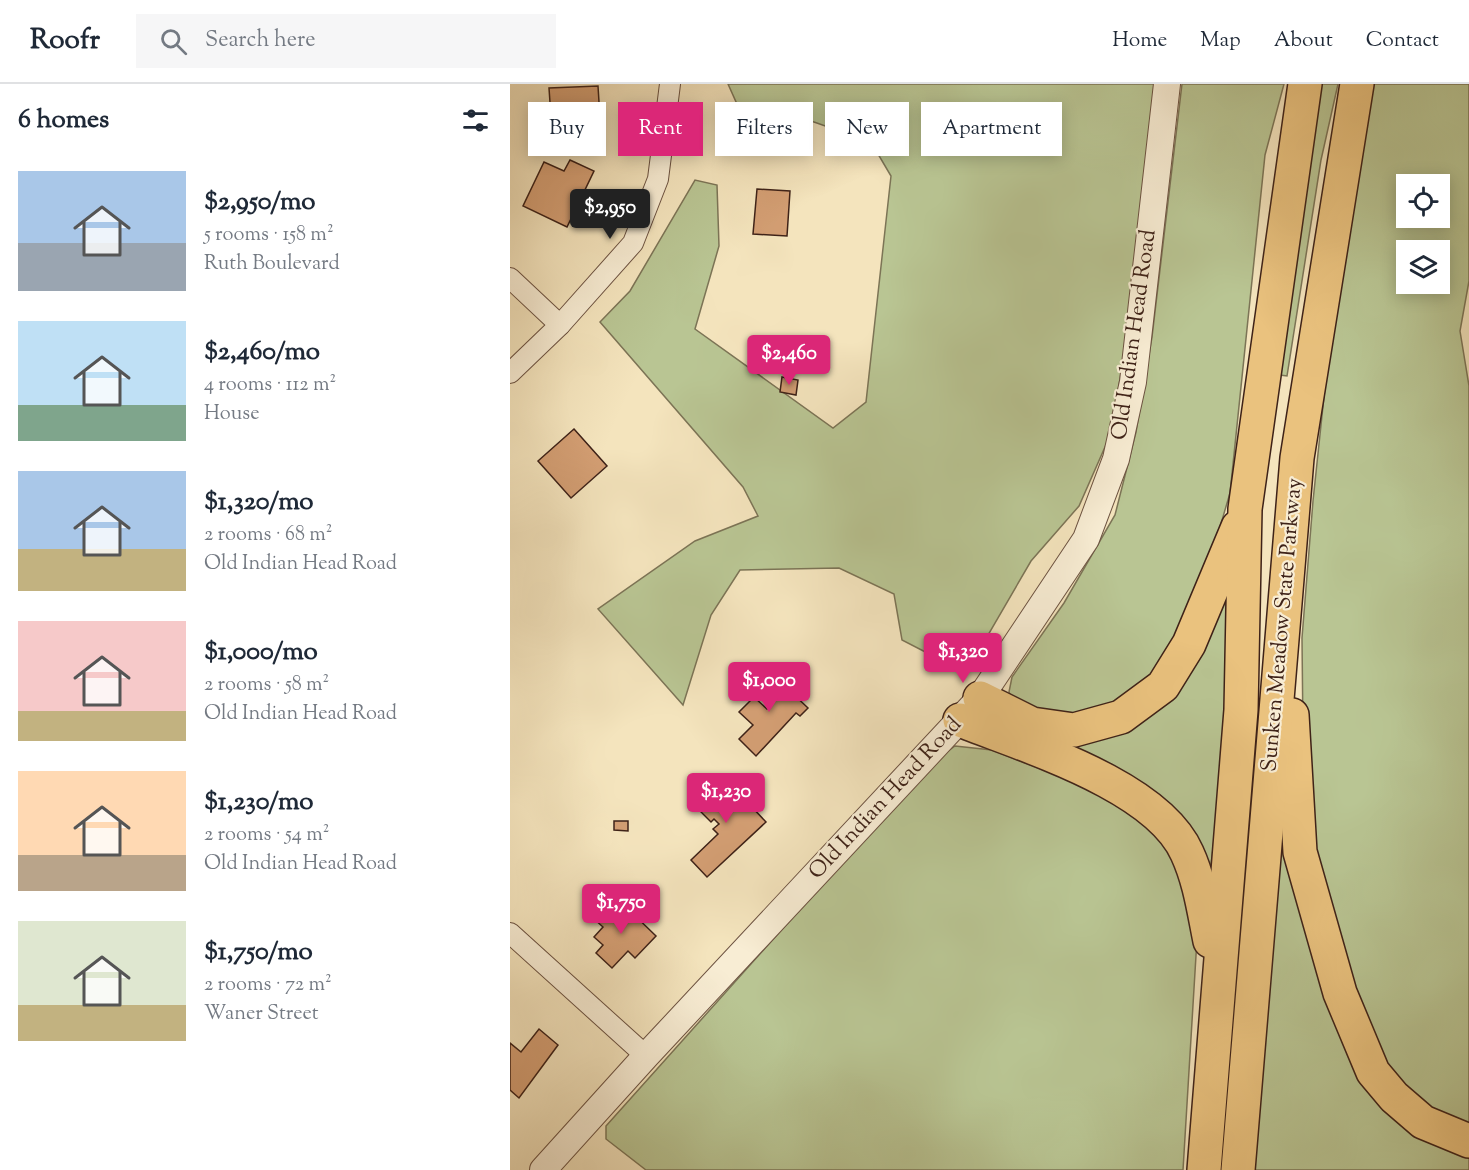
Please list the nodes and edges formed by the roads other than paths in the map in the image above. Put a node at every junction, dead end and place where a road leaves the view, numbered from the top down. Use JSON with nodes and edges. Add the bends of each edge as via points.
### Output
{"nodes":[{"id":1,"x":670,"y":84,"type":"edge"},
{"id":2,"x":1167,"y":84,"type":"edge"},
{"id":3,"x":1305,"y":84,"type":"edge"},
{"id":4,"x":1357,"y":84,"type":"edge"},
{"id":5,"x":510,"y":278,"type":"edge"},
{"id":6,"x":560,"y":325,"type":"junction"},
{"id":7,"x":510,"y":373,"type":"edge"},
{"id":8,"x":1245,"y":509,"type":"junction"},
{"id":9,"x":1285,"y":592,"type":"junction"},
{"id":10,"x":970,"y":709,"type":"junction"},
{"id":11,"x":510,"y":933,"type":"edge"},
{"id":12,"x":1217,"y":980,"type":"junction"},
{"id":13,"x":646,"y":1056,"type":"junction"},
{"id":14,"x":1469,"y":1141,"type":"edge"},
{"id":15,"x":543,"y":1170,"type":"edge"},
{"id":16,"x":1204,"y":1170,"type":"edge"},
{"id":17,"x":1239,"y":1170,"type":"edge"}],
"edges":[{"from":1,"to":6,"type":"street","via":[[658,179],[633,243]]},
{"from":2,"to":10,"type":"street","name":"Old Indian Head Road","via":[[1133,382],[1116,459],[1086,539]]},
{"from":3,"to":8,"type":"highway","name":"Sunken Meadow State Parkway"},
{"from":4,"to":9,"type":"highway","name":"Sunken Meadow State Parkway","via":[[1297,458]]},
{"from":5,"to":6,"type":"street"},
{"from":6,"to":7,"type":"street"},
{"from":8,"to":10,"type":"highway","via":[[1189,644],[1163,687],[1120,717],[1074,730]]},
{"from":8,"to":12,"type":"highway","name":"Sunken Meadow State Parkway","via":[[1241,710]]},
{"from":9,"to":14,"type":"highway","via":[[1300,852],[1340,993],[1373,1072],[1394,1097],[1423,1122]]},
{"from":9,"to":17,"type":"highway","name":"Sunken Meadow State Parkway"},
{"from":10,"to":12,"type":"highway","via":[[1119,786],[1159,814],[1187,851],[1201,893]]},
{"from":10,"to":13,"type":"street","name":"Old Indian Head Road"},
{"from":11,"to":13,"type":"street"},
{"from":12,"to":16,"type":"highway","name":"Sunken Meadow State Parkway"},
{"from":13,"to":15,"type":"street","name":"Old Indian Head Road"}]}
